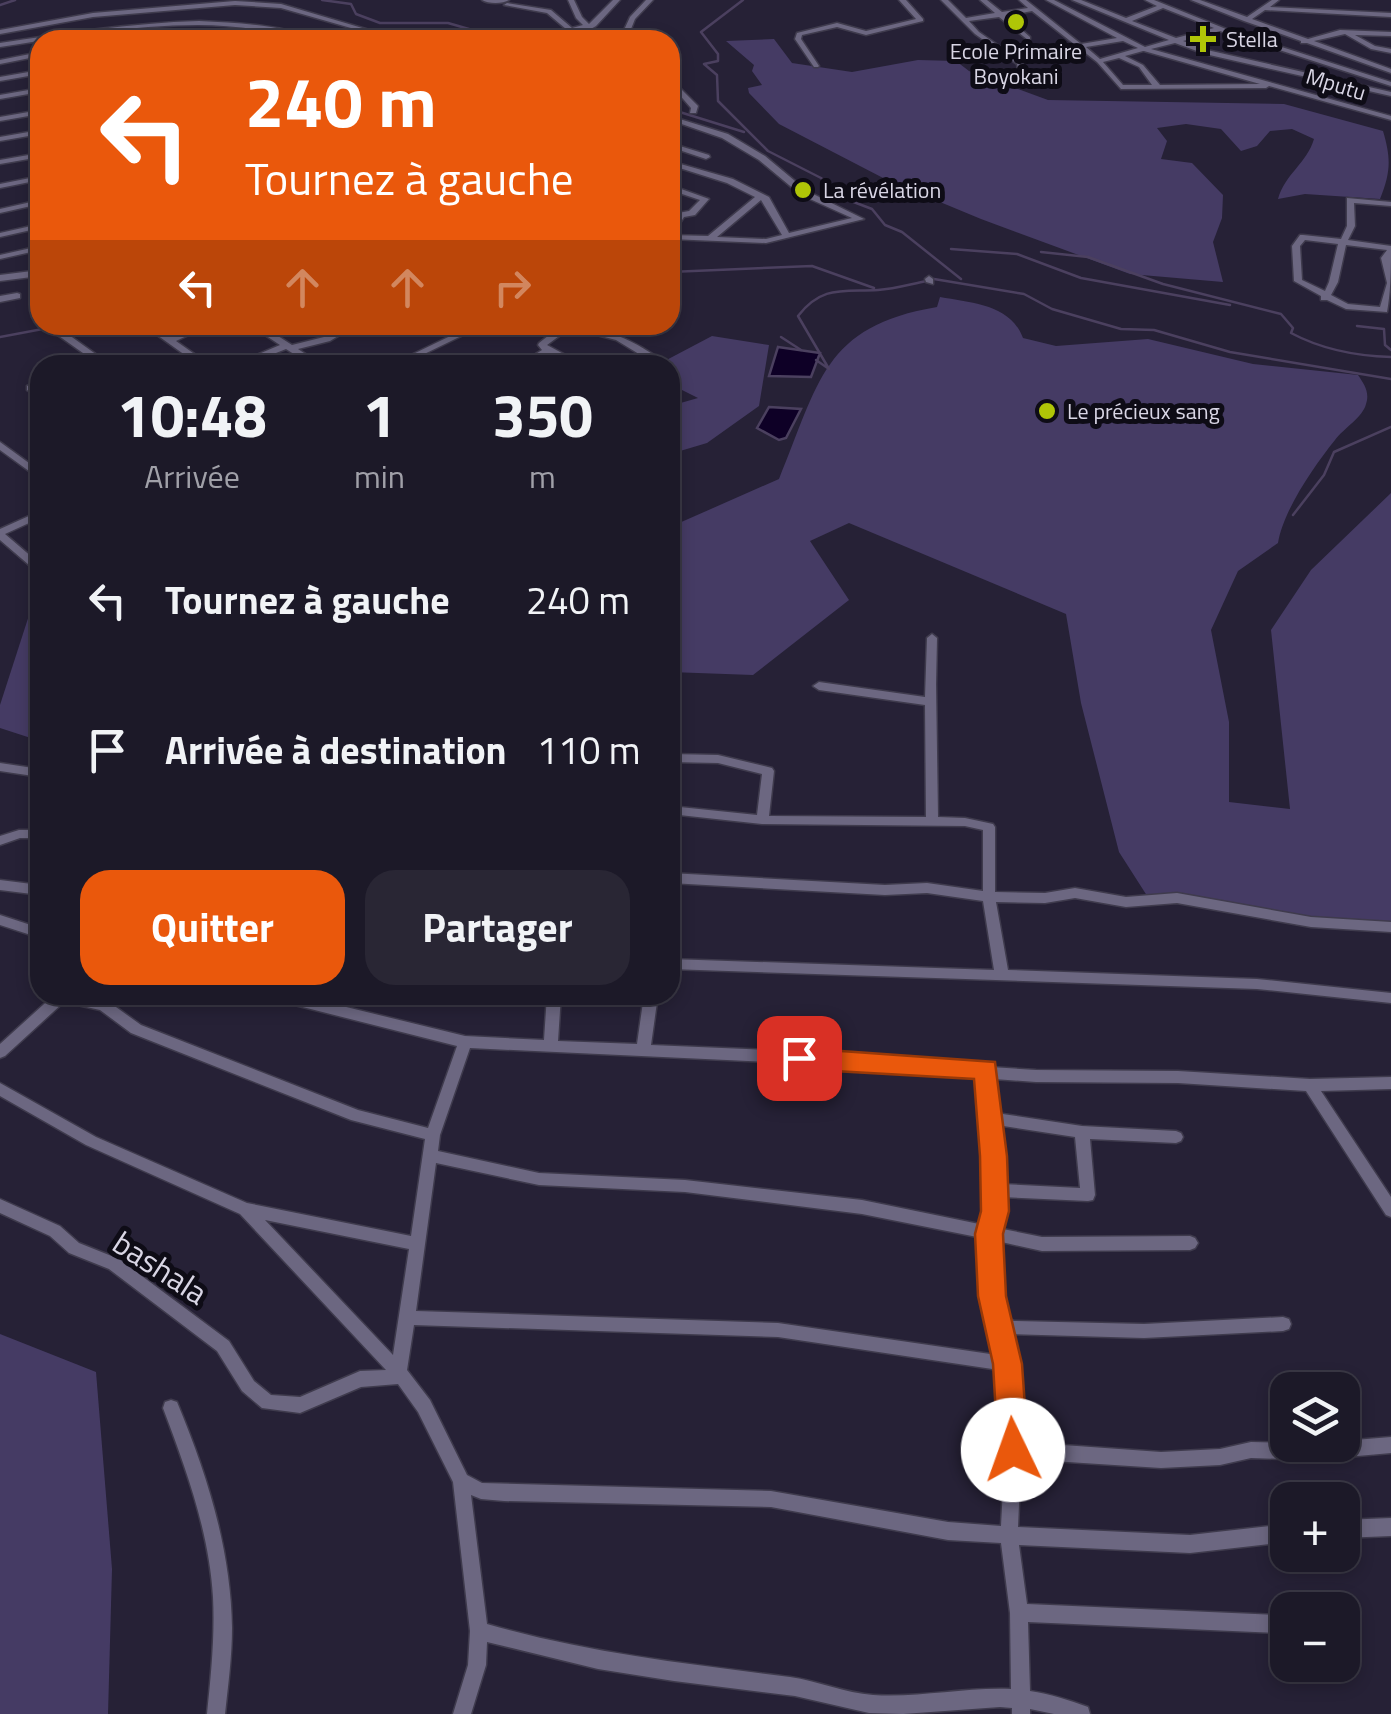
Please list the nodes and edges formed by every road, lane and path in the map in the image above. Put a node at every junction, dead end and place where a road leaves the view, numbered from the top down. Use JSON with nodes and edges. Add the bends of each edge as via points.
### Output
{"nodes":[{"id":1,"x":485,"y":0,"type":"edge"},
{"id":2,"x":571,"y":0,"type":"edge"},
{"id":3,"x":617,"y":0,"type":"edge"},
{"id":4,"x":650,"y":0,"type":"edge"},
{"id":5,"x":902,"y":0,"type":"edge"},
{"id":6,"x":944,"y":0,"type":"edge"},
{"id":7,"x":983,"y":0,"type":"edge"},
{"id":8,"x":1022,"y":0,"type":"edge"},
{"id":9,"x":1049,"y":0,"type":"edge"},
{"id":10,"x":1075,"y":0,"type":"edge"},
{"id":11,"x":1148,"y":0,"type":"edge"},
{"id":12,"x":1194,"y":0,"type":"edge"},
{"id":13,"x":1235,"y":0,"type":"edge"},
{"id":14,"x":1276,"y":0,"type":"edge"},
{"id":15,"x":555,"y":1,"type":"edge"},
{"id":16,"x":506,"y":2,"type":"edge"},
{"id":17,"x":1163,"y":6,"type":"junction"},
{"id":18,"x":164,"y":7,"type":"junction"},
{"id":19,"x":1220,"y":8,"type":"junction"},
{"id":20,"x":1268,"y":8,"type":"junction"},
{"id":21,"x":1035,"y":9,"type":"junction"},
{"id":22,"x":548,"y":11,"type":"junction"},
{"id":23,"x":1076,"y":13,"type":"junction"},
{"id":24,"x":1391,"y":15,"type":"edge"},
{"id":25,"x":818,"y":16,"type":"dead end"},
{"id":26,"x":1001,"y":16,"type":"junction"},
{"id":27,"x":70,"y":18,"type":"junction"},
{"id":28,"x":1044,"y":18,"type":"junction"},
{"id":29,"x":1249,"y":19,"type":"junction"},
{"id":30,"x":966,"y":20,"type":"junction"},
{"id":31,"x":203,"y":21,"type":"junction"},
{"id":32,"x":1125,"y":21,"type":"junction"},
{"id":33,"x":158,"y":24,"type":"junction"},
{"id":34,"x":590,"y":28,"type":"junction"},
{"id":35,"x":823,"y":28,"type":"junction"},
{"id":36,"x":1220,"y":28,"type":"junction"},
{"id":37,"x":71,"y":30,"type":"edge"},
{"id":38,"x":110,"y":30,"type":"edge"},
{"id":39,"x":199,"y":30,"type":"edge"},
{"id":40,"x":274,"y":30,"type":"edge"},
{"id":41,"x":365,"y":30,"type":"edge"},
{"id":42,"x":567,"y":30,"type":"edge"},
{"id":43,"x":578,"y":30,"type":"edge"},
{"id":44,"x":627,"y":30,"type":"edge"},
{"id":45,"x":0,"y":32,"type":"edge"},
{"id":46,"x":1346,"y":32,"type":"junction"},
{"id":47,"x":1389,"y":34,"type":"edge"},
{"id":48,"x":1028,"y":38,"type":"dead end"},
{"id":49,"x":1122,"y":39,"type":"junction"},
{"id":50,"x":1253,"y":39,"type":"junction"},
{"id":51,"x":29,"y":41,"type":"edge"},
{"id":52,"x":1175,"y":41,"type":"junction"},
{"id":53,"x":1306,"y":41,"type":"junction"},
{"id":54,"x":0,"y":45,"type":"edge"},
{"id":55,"x":1079,"y":46,"type":"junction"},
{"id":56,"x":1391,"y":48,"type":"edge"},
{"id":57,"x":1146,"y":50,"type":"junction"},
{"id":58,"x":1282,"y":50,"type":"junction"},
{"id":59,"x":1219,"y":55,"type":"junction"},
{"id":60,"x":30,"y":56,"type":"edge"},
{"id":61,"x":1122,"y":57,"type":"junction"},
{"id":62,"x":1098,"y":60,"type":"junction"},
{"id":63,"x":2,"y":62,"type":"edge"},
{"id":64,"x":1254,"y":62,"type":"junction"},
{"id":65,"x":816,"y":66,"type":"dead end"},
{"id":66,"x":1020,"y":69,"type":"dead end"},
{"id":67,"x":1391,"y":71,"type":"edge"},
{"id":68,"x":30,"y":74,"type":"edge"},
{"id":69,"x":3,"y":78,"type":"edge"},
{"id":70,"x":1391,"y":84,"type":"edge"},
{"id":71,"x":1157,"y":86,"type":"junction"},
{"id":72,"x":1207,"y":86,"type":"junction"},
{"id":73,"x":1284,"y":86,"type":"junction"},
{"id":74,"x":1376,"y":90,"type":"junction"},
{"id":75,"x":680,"y":91,"type":"edge"},
{"id":76,"x":30,"y":92,"type":"edge"},
{"id":77,"x":1391,"y":94,"type":"edge"},
{"id":78,"x":1213,"y":96,"type":"dead end"},
{"id":79,"x":0,"y":97,"type":"edge"},
{"id":80,"x":1350,"y":106,"type":"junction"},
{"id":81,"x":693,"y":111,"type":"dead end"},
{"id":82,"x":30,"y":114,"type":"edge"},
{"id":83,"x":1391,"y":118,"type":"edge"},
{"id":84,"x":0,"y":119,"type":"edge"},
{"id":85,"x":680,"y":121,"type":"edge"},
{"id":86,"x":30,"y":134,"type":"edge"},
{"id":87,"x":0,"y":139,"type":"edge"},
{"id":88,"x":680,"y":148,"type":"edge"},
{"id":89,"x":30,"y":156,"type":"edge"},
{"id":90,"x":0,"y":162,"type":"edge"},
{"id":91,"x":680,"y":165,"type":"edge"},
{"id":92,"x":683,"y":166,"type":"junction"},
{"id":93,"x":30,"y":180,"type":"edge"},
{"id":94,"x":0,"y":186,"type":"edge"},
{"id":95,"x":680,"y":190,"type":"edge"},
{"id":96,"x":760,"y":196,"type":"junction"},
{"id":97,"x":30,"y":204,"type":"edge"},
{"id":98,"x":1391,"y":204,"type":"edge"},
{"id":99,"x":0,"y":210,"type":"edge"},
{"id":100,"x":682,"y":215,"type":"joint"},
{"id":101,"x":680,"y":218,"type":"edge"},
{"id":102,"x":30,"y":228,"type":"edge"},
{"id":103,"x":0,"y":235,"type":"edge"},
{"id":104,"x":786,"y":235,"type":"junction"},
{"id":105,"x":680,"y":236,"type":"edge"},
{"id":106,"x":709,"y":239,"type":"junction"},
{"id":107,"x":1347,"y":242,"type":"junction"},
{"id":108,"x":30,"y":250,"type":"edge"},
{"id":109,"x":1391,"y":250,"type":"edge"},
{"id":110,"x":0,"y":257,"type":"edge"},
{"id":111,"x":30,"y":274,"type":"edge"},
{"id":112,"x":0,"y":278,"type":"edge"},
{"id":113,"x":17,"y":296,"type":"dead end"},
{"id":114,"x":0,"y":298,"type":"edge"},
{"id":115,"x":1324,"y":298,"type":"junction"},
{"id":116,"x":63,"y":335,"type":"edge"},
{"id":117,"x":162,"y":335,"type":"edge"},
{"id":118,"x":182,"y":335,"type":"edge"},
{"id":119,"x":333,"y":335,"type":"edge"},
{"id":120,"x":458,"y":335,"type":"edge"},
{"id":121,"x":556,"y":335,"type":"edge"},
{"id":122,"x":608,"y":335,"type":"edge"},
{"id":123,"x":271,"y":336,"type":"edge"},
{"id":124,"x":170,"y":340,"type":"junction"},
{"id":125,"x":288,"y":347,"type":"junction"},
{"id":126,"x":548,"y":352,"type":"junction"},
{"id":127,"x":92,"y":355,"type":"edge"},
{"id":128,"x":191,"y":355,"type":"edge"},
{"id":129,"x":266,"y":355,"type":"edge"},
{"id":130,"x":301,"y":355,"type":"edge"},
{"id":131,"x":415,"y":355,"type":"edge"},
{"id":132,"x":542,"y":355,"type":"edge"},
{"id":133,"x":555,"y":355,"type":"edge"},
{"id":134,"x":647,"y":355,"type":"edge"},
{"id":135,"x":0,"y":446,"type":"edge"},
{"id":136,"x":30,"y":468,"type":"edge"},
{"id":137,"x":30,"y":519,"type":"edge"},
{"id":138,"x":0,"y":534,"type":"edge"},
{"id":139,"x":30,"y":560,"type":"edge"},
{"id":140,"x":932,"y":638,"type":"dead end"},
{"id":141,"x":819,"y":686,"type":"dead end"},
{"id":142,"x":927,"y":701,"type":"junction"},
{"id":143,"x":680,"y":758,"type":"edge"},
{"id":144,"x":0,"y":767,"type":"edge"},
{"id":145,"x":30,"y":772,"type":"edge"},
{"id":146,"x":680,"y":811,"type":"edge"},
{"id":147,"x":762,"y":820,"type":"junction"},
{"id":148,"x":932,"y":822,"type":"junction"},
{"id":149,"x":30,"y":834,"type":"edge"},
{"id":150,"x":0,"y":842,"type":"edge"},
{"id":151,"x":680,"y":875,"type":"edge"},
{"id":152,"x":0,"y":885,"type":"edge"},
{"id":153,"x":30,"y":889,"type":"edge"},
{"id":154,"x":989,"y":896,"type":"junction"},
{"id":155,"x":0,"y":920,"type":"edge"},
{"id":156,"x":1391,"y":927,"type":"edge"},
{"id":157,"x":30,"y":929,"type":"edge"},
{"id":158,"x":680,"y":964,"type":"edge"},
{"id":159,"x":1002,"y":976,"type":"junction"},
{"id":160,"x":1391,"y":998,"type":"edge"},
{"id":161,"x":52,"y":1005,"type":"edge"},
{"id":162,"x":100,"y":1005,"type":"edge"},
{"id":163,"x":315,"y":1005,"type":"edge"},
{"id":164,"x":553,"y":1005,"type":"edge"},
{"id":165,"x":650,"y":1005,"type":"edge"},
{"id":166,"x":465,"y":1042,"type":"junction"},
{"id":167,"x":551,"y":1044,"type":"junction"},
{"id":168,"x":643,"y":1051,"type":"junction"},
{"id":169,"x":0,"y":1052,"type":"edge"},
{"id":170,"x":986,"y":1070,"type":"junction"},
{"id":171,"x":1391,"y":1083,"type":"edge"},
{"id":172,"x":1310,"y":1085,"type":"junction"},
{"id":173,"x":0,"y":1089,"type":"edge"},
{"id":174,"x":992,"y":1118,"type":"junction"},
{"id":175,"x":1082,"y":1132,"type":"junction"},
{"id":176,"x":433,"y":1135,"type":"junction"},
{"id":177,"x":1176,"y":1137,"type":"dead end"},
{"id":178,"x":430,"y":1155,"type":"junction"},
{"id":179,"x":993,"y":1190,"type":"junction"},
{"id":180,"x":0,"y":1206,"type":"edge"},
{"id":181,"x":244,"y":1210,"type":"junction"},
{"id":182,"x":1391,"y":1210,"type":"edge"},
{"id":183,"x":989,"y":1234,"type":"junction"},
{"id":184,"x":1190,"y":1243,"type":"dead end"},
{"id":185,"x":418,"y":1244,"type":"junction"},
{"id":186,"x":407,"y":1318,"type":"junction"},
{"id":187,"x":997,"y":1322,"type":"junction"},
{"id":188,"x":1283,"y":1324,"type":"dead end"},
{"id":189,"x":1008,"y":1364,"type":"junction"},
{"id":190,"x":400,"y":1374,"type":"junction"},
{"id":191,"x":171,"y":1408,"type":"dead end"},
{"id":192,"x":1391,"y":1444,"type":"edge"},
{"id":193,"x":1013,"y":1450,"type":"junction"},
{"id":194,"x":461,"y":1481,"type":"junction"},
{"id":195,"x":1391,"y":1526,"type":"edge"},
{"id":196,"x":1360,"y":1528,"type":"edge"},
{"id":197,"x":1009,"y":1535,"type":"junction"},
{"id":198,"x":1270,"y":1535,"type":"edge"},
{"id":199,"x":1020,"y":1613,"type":"junction"},
{"id":200,"x":1270,"y":1624,"type":"edge"},
{"id":201,"x":479,"y":1630,"type":"junction"},
{"id":202,"x":1020,"y":1705,"type":"edge"},
{"id":203,"x":216,"y":1714,"type":"edge"},
{"id":204,"x":462,"y":1714,"type":"edge"},
{"id":205,"x":1081,"y":1714,"type":"edge"}],
"edges":[{"from":1,"to":16,"type":"street"},
{"from":2,"to":34,"type":"street"},
{"from":3,"to":34,"type":"street"},
{"from":4,"to":44,"type":"street"},
{"from":5,"to":35,"type":"street","via":[[921,20],[860,34]]},
{"from":6,"to":30,"type":"street"},
{"from":7,"to":26,"type":"street"},
{"from":8,"to":21,"type":"street"},
{"from":9,"to":23,"type":"street","name":"Mputu"},
{"from":10,"to":32,"type":"street"},
{"from":11,"to":17,"type":"street"},
{"from":12,"to":19,"type":"street"},
{"from":13,"to":19,"type":"street"},
{"from":14,"to":20,"type":"street"},
{"from":15,"to":22,"type":"street"},
{"from":16,"to":22,"type":"street"},
{"from":17,"to":32,"type":"street"},
{"from":17,"to":36,"type":"street"},
{"from":18,"to":27,"type":"street"},
{"from":18,"to":33,"type":"street"},
{"from":18,"to":41,"type":"street","via":[[281,6]]},
{"from":19,"to":29,"type":"street"},
{"from":20,"to":24,"type":"street"},
{"from":20,"to":29,"type":"street"},
{"from":21,"to":26,"type":"street"},
{"from":21,"to":28,"type":"street"},
{"from":22,"to":42,"type":"street"},
{"from":23,"to":28,"type":"street"},
{"from":23,"to":49,"type":"street","name":"Mputu"},
{"from":25,"to":35,"type":"street"},
{"from":26,"to":30,"type":"street"},
{"from":26,"to":48,"type":"street"},
{"from":27,"to":37,"type":"street"},
{"from":27,"to":45,"type":"street"},
{"from":28,"to":55,"type":"street"},
{"from":29,"to":36,"type":"street"},
{"from":29,"to":53,"type":"street"},
{"from":30,"to":66,"type":"street"},
{"from":31,"to":33,"type":"street"},
{"from":31,"to":39,"type":"street"},
{"from":31,"to":40,"type":"street"},
{"from":32,"to":52,"type":"street"},
{"from":33,"to":38,"type":"street"},
{"from":34,"to":43,"type":"street"},
{"from":35,"to":65,"type":"street","via":[[797,36]]},
{"from":36,"to":50,"type":"street"},
{"from":36,"to":52,"type":"street"},
{"from":46,"to":47,"type":"street"},
{"from":46,"to":53,"type":"street"},
{"from":46,"to":56,"type":"street","via":[[1373,48]]},
{"from":47,"to":56,"type":"street"},
{"from":49,"to":55,"type":"street"},
{"from":49,"to":57,"type":"street","name":"Mputu"},
{"from":50,"to":58,"type":"street"},
{"from":50,"to":59,"type":"street"},
{"from":51,"to":54,"type":"street"},
{"from":52,"to":57,"type":"street"},
{"from":52,"to":59,"type":"street"},
{"from":53,"to":58,"type":"street"},
{"from":53,"to":67,"type":"street"},
{"from":55,"to":62,"type":"street"},
{"from":57,"to":61,"type":"street"},
{"from":57,"to":73,"type":"street","name":"Mputu"},
{"from":58,"to":64,"type":"street"},
{"from":58,"to":70,"type":"street"},
{"from":59,"to":64,"type":"street"},
{"from":60,"to":63,"type":"street"},
{"from":61,"to":62,"type":"street"},
{"from":61,"to":71,"type":"street","via":[[1141,66]]},
{"from":62,"to":71,"type":"street","via":[[1121,87]]},
{"from":63,"to":69,"type":"street"},
{"from":64,"to":74,"type":"street"},
{"from":68,"to":69,"type":"street"},
{"from":71,"to":72,"type":"street"},
{"from":72,"to":73,"type":"street"},
{"from":72,"to":78,"type":"street"},
{"from":73,"to":80,"type":"street","name":"Mputu"},
{"from":74,"to":77,"type":"street"},
{"from":74,"to":80,"type":"street"},
{"from":75,"to":81,"type":"street"},
{"from":76,"to":79,"type":"street"},
{"from":80,"to":83,"type":"street","name":"Mputu"},
{"from":82,"to":84,"type":"street"},
{"from":85,"to":104,"type":"street","via":[[725,136],[804,193],[860,219]]},
{"from":86,"to":87,"type":"street"},
{"from":88,"to":92,"type":"street","via":[[706,157]]},
{"from":89,"to":90,"type":"street"},
{"from":91,"to":92,"type":"street"},
{"from":92,"to":96,"type":"street"},
{"from":93,"to":94,"type":"street"},
{"from":95,"to":100,"type":"street","via":[[705,199]]},
{"from":96,"to":104,"type":"street"},
{"from":96,"to":106,"type":"street"},
{"from":97,"to":99,"type":"street"},
{"from":98,"to":107,"type":"street","via":[[1350,200]]},
{"from":100,"to":101,"type":"street"},
{"from":102,"to":103,"type":"street"},
{"from":104,"to":106,"type":"street"},
{"from":105,"to":106,"type":"street"},
{"from":107,"to":109,"type":"street"},
{"from":107,"to":115,"type":"street","via":[[1340,248],[1335,285]]},
{"from":107,"to":115,"type":"street","via":[[1304,236],[1296,246],[1298,281]]},
{"from":108,"to":110,"type":"street"},
{"from":109,"to":115,"type":"street","via":[[1384,268],[1391,283],[1386,308]]},
{"from":111,"to":112,"type":"street"},
{"from":113,"to":114,"type":"street"},
{"from":116,"to":127,"type":"street"},
{"from":117,"to":124,"type":"street"},
{"from":118,"to":124,"type":"street"},
{"from":119,"to":125,"type":"street"},
{"from":120,"to":131,"type":"street"},
{"from":121,"to":126,"type":"street","via":[[542,345]]},
{"from":122,"to":134,"type":"street"},
{"from":123,"to":125,"type":"street"},
{"from":124,"to":128,"type":"street"},
{"from":125,"to":129,"type":"street"},
{"from":125,"to":130,"type":"street"},
{"from":126,"to":132,"type":"street"},
{"from":126,"to":133,"type":"street"},
{"from":135,"to":136,"type":"street"},
{"from":137,"to":138,"type":"street"},
{"from":138,"to":139,"type":"street"},
{"from":140,"to":142,"type":"street"},
{"from":141,"to":142,"type":"street"},
{"from":142,"to":148,"type":"street","via":[[936,772]]},
{"from":143,"to":147,"type":"street","via":[[768,771]]},
{"from":144,"to":145,"type":"street"},
{"from":146,"to":147,"type":"street"},
{"from":147,"to":148,"type":"street"},
{"from":148,"to":154,"type":"street","via":[[980,824],[992,831]]},
{"from":149,"to":150,"type":"street"},
{"from":151,"to":154,"type":"street"},
{"from":152,"to":153,"type":"street"},
{"from":154,"to":156,"type":"street","via":[[1178,898],[1310,922]]},
{"from":154,"to":159,"type":"street"},
{"from":155,"to":157,"type":"street"},
{"from":158,"to":159,"type":"street"},
{"from":159,"to":160,"type":"street","via":[[1257,984]]},
{"from":161,"to":169,"type":"street"},
{"from":162,"to":176,"type":"street","via":[[136,1030],[356,1116]]},
{"from":163,"to":166,"type":"street"},
{"from":164,"to":167,"type":"street"},
{"from":165,"to":168,"type":"street"},
{"from":166,"to":167,"type":"street"},
{"from":166,"to":176,"type":"street"},
{"from":167,"to":168,"type":"street"},
{"from":168,"to":170,"type":"street"},
{"from":170,"to":172,"type":"street"},
{"from":170,"to":174,"type":"street"},
{"from":171,"to":172,"type":"street"},
{"from":172,"to":182,"type":"street"},
{"from":173,"to":181,"type":"street","via":[[91,1140]]},
{"from":174,"to":175,"type":"street"},
{"from":174,"to":179,"type":"street"},
{"from":175,"to":177,"type":"street"},
{"from":175,"to":179,"type":"street","via":[[1088,1195]]},
{"from":176,"to":178,"type":"street"},
{"from":178,"to":183,"type":"street","via":[[539,1179],[844,1204]]},
{"from":178,"to":185,"type":"street"},
{"from":179,"to":183,"type":"street"},
{"from":180,"to":190,"type":"street","name":"bashala","via":[[114,1264],[223,1346],[248,1386],[268,1402],[300,1405],[360,1379]]},
{"from":181,"to":185,"type":"street"},
{"from":181,"to":190,"type":"street"},
{"from":183,"to":184,"type":"street","via":[[1042,1244]]},
{"from":183,"to":187,"type":"street"},
{"from":185,"to":186,"type":"street"},
{"from":186,"to":189,"type":"street","via":[[778,1330]]},
{"from":186,"to":190,"type":"street"},
{"from":187,"to":188,"type":"street","via":[[1013,1328],[1144,1331]]},
{"from":187,"to":189,"type":"street"},
{"from":189,"to":193,"type":"street"},
{"from":190,"to":194,"type":"street","via":[[424,1406]]},
{"from":191,"to":203,"type":"street","via":[[221,1562],[225,1651]]},
{"from":192,"to":193,"type":"street","via":[[1161,1460]]},
{"from":193,"to":197,"type":"street"},
{"from":194,"to":197,"type":"street","via":[[504,1493],[771,1499],[948,1531]]},
{"from":194,"to":201,"type":"street"},
{"from":195,"to":196,"type":"street"},
{"from":197,"to":198,"type":"street","via":[[1190,1544]]},
{"from":197,"to":199,"type":"street"},
{"from":199,"to":200,"type":"street"},
{"from":199,"to":202,"type":"street"},
{"from":201,"to":202,"type":"street","via":[[629,1670],[800,1687],[870,1704]]},
{"from":201,"to":204,"type":"street"},
{"from":202,"to":205,"type":"street"}]}
